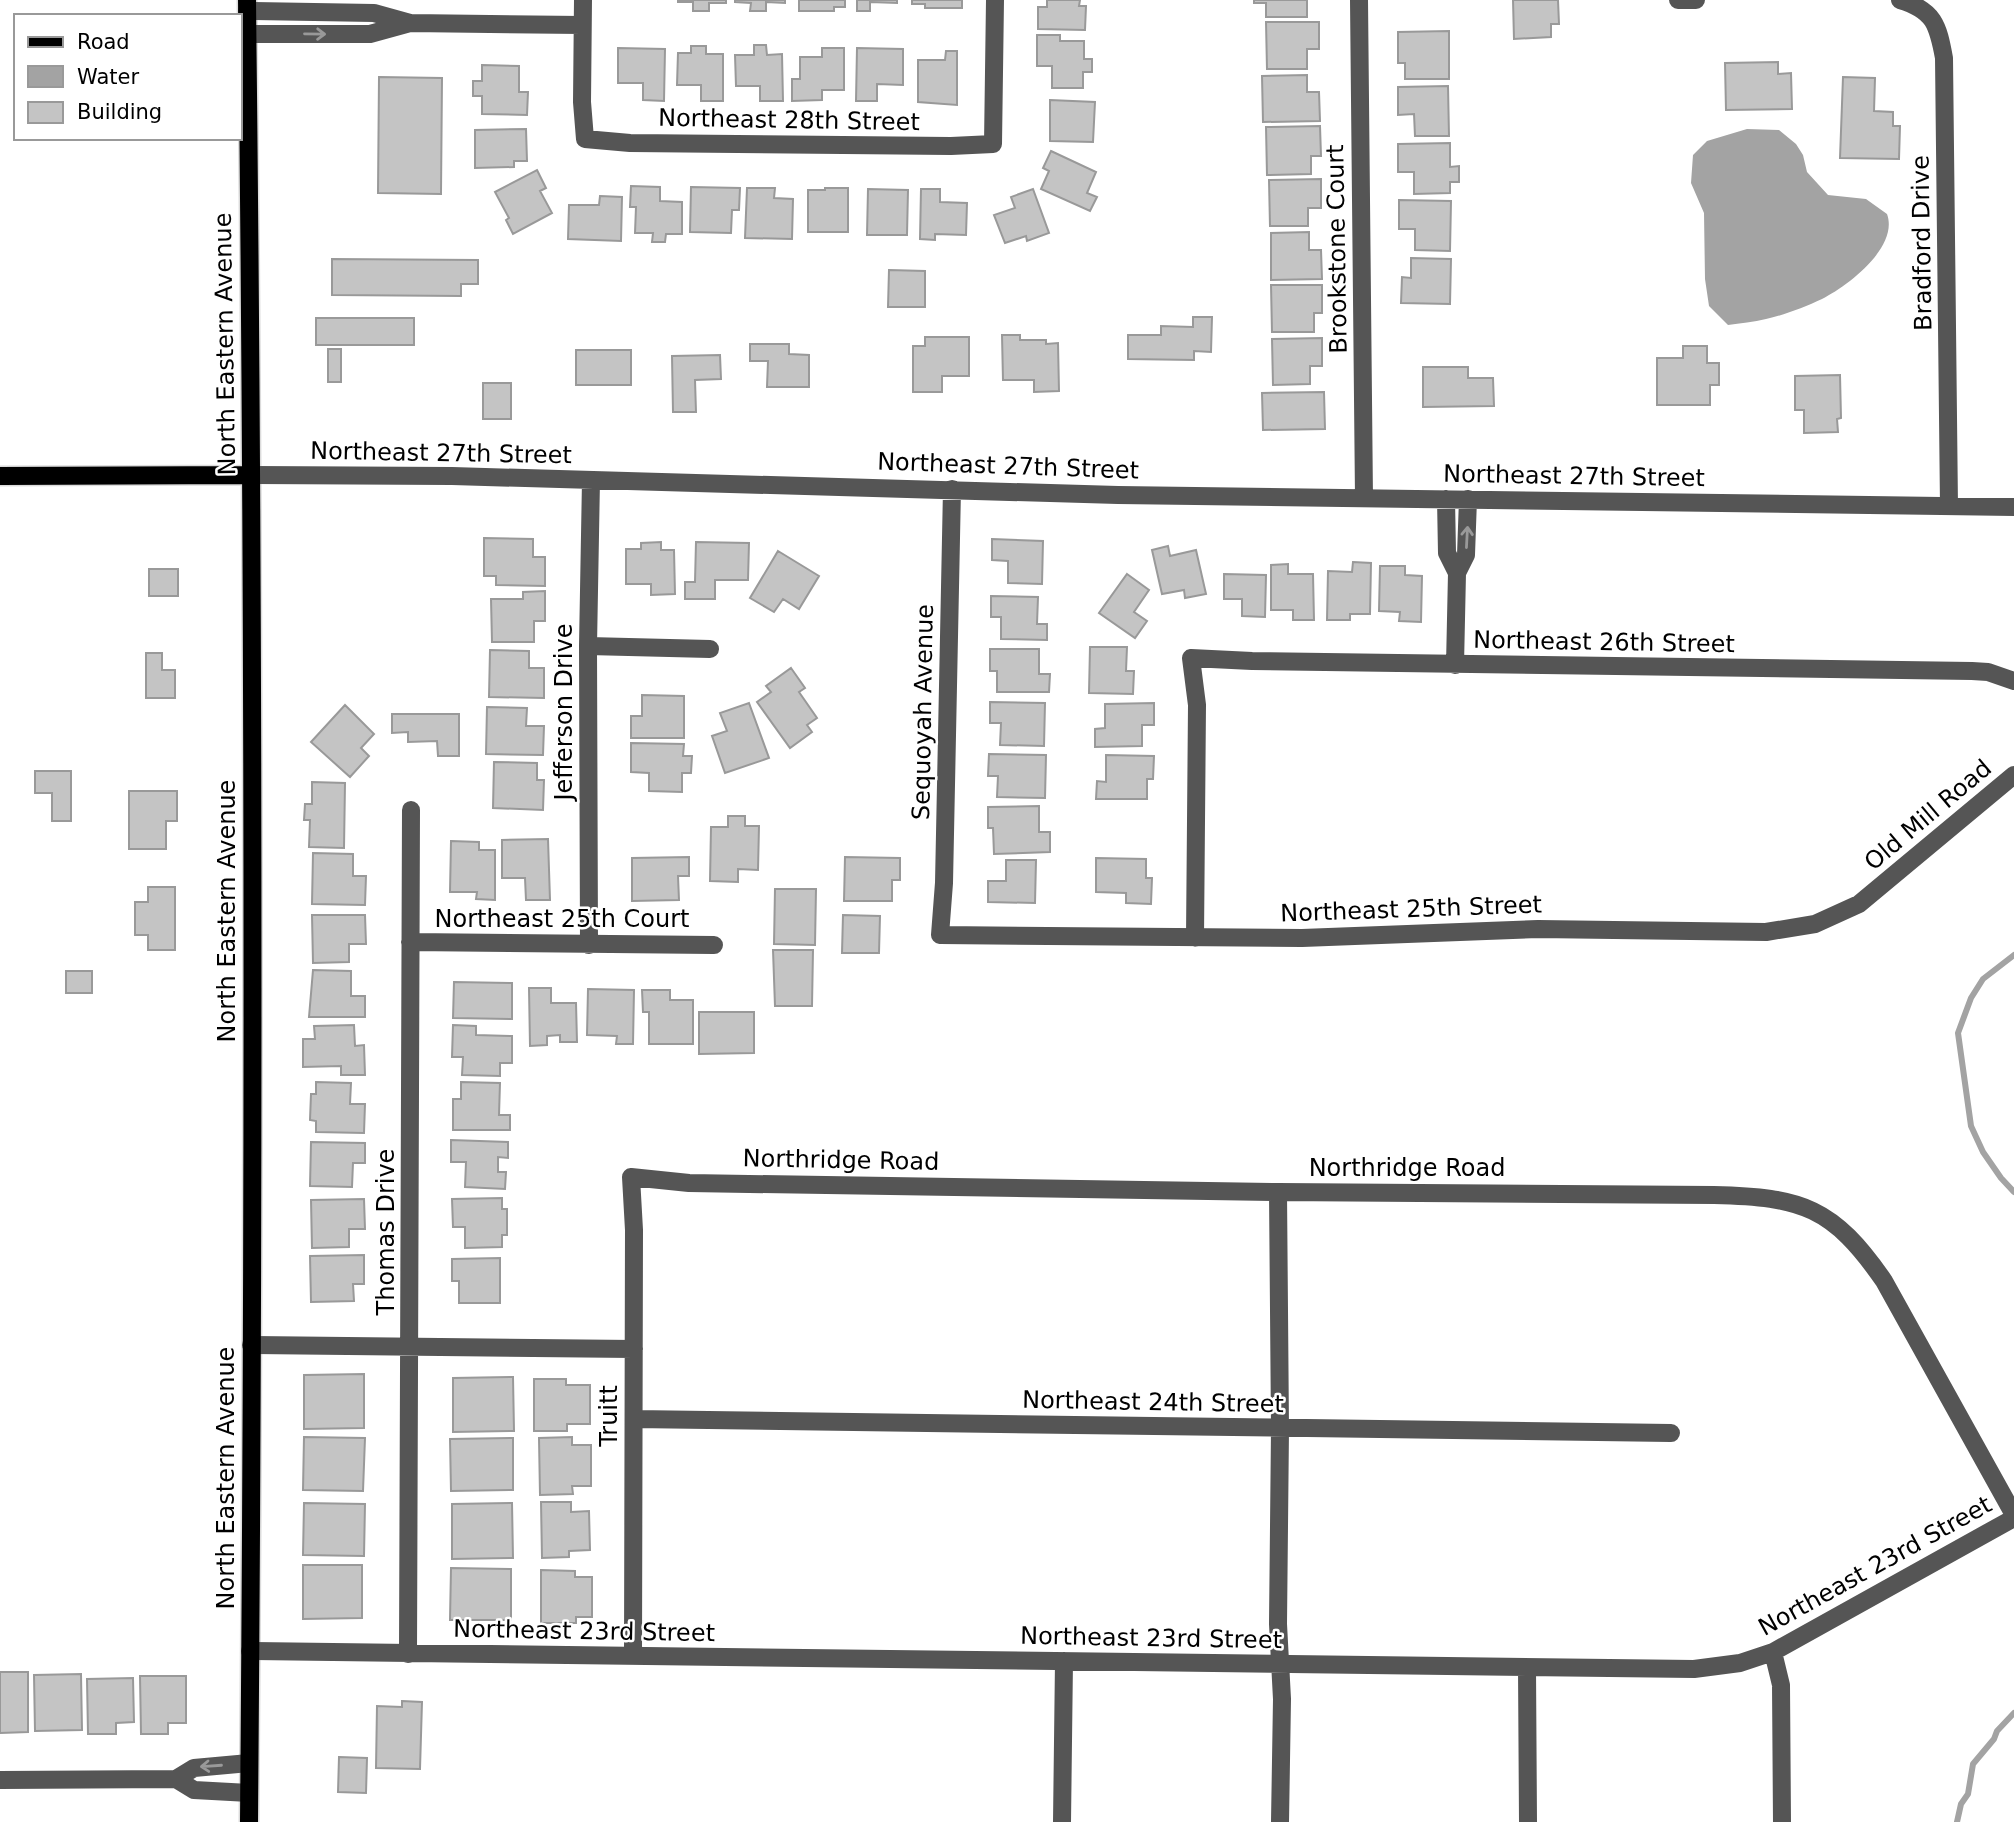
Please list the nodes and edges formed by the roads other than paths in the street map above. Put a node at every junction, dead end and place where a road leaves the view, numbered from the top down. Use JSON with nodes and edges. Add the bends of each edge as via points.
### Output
{"nodes":[{"id":1,"x":583,"y":0,"type":"edge"},
{"id":2,"x":995,"y":0,"type":"edge"},
{"id":3,"x":1359,"y":0,"type":"edge"},
{"id":4,"x":1678,"y":0,"type":"edge"},
{"id":5,"x":1696,"y":0,"type":"edge"},
{"id":6,"x":1900,"y":0,"type":"edge"},
{"id":7,"x":247,"y":5,"type":"edge"},
{"id":8,"x":410,"y":23,"type":"junction"},
{"id":9,"x":582,"y":25,"type":"junction"},
{"id":10,"x":247,"y":34,"type":"junction"},
{"id":11,"x":251,"y":475,"type":"junction"},
{"id":12,"x":0,"y":476,"type":"edge"},
{"id":13,"x":591,"y":480,"type":"junction"},
{"id":14,"x":952,"y":489,"type":"junction"},
{"id":15,"x":1364,"y":498,"type":"junction"},
{"id":16,"x":1446,"y":499,"type":"junction"},
{"id":17,"x":1468,"y":499,"type":"junction"},
{"id":18,"x":1949,"y":506,"type":"junction"},
{"id":19,"x":2014,"y":507,"type":"edge"},
{"id":20,"x":1457,"y":573,"type":"junction"},
{"id":21,"x":588,"y":646,"type":"junction"},
{"id":22,"x":710,"y":649,"type":"dead end"},
{"id":23,"x":1455,"y":665,"type":"junction"},
{"id":24,"x":2014,"y":681,"type":"edge"},
{"id":25,"x":2014,"y":775,"type":"edge"},
{"id":26,"x":411,"y":810,"type":"dead end"},
{"id":27,"x":1873,"y":892,"type":"joint"},
{"id":28,"x":940,"y":935,"type":"joint"},
{"id":29,"x":1195,"y":938,"type":"junction"},
{"id":30,"x":410,"y":942,"type":"junction"},
{"id":31,"x":590,"y":945,"type":"junction"},
{"id":32,"x":714,"y":945,"type":"dead end"},
{"id":33,"x":631,"y":1177,"type":"joint"},
{"id":34,"x":1278,"y":1192,"type":"junction"},
{"id":35,"x":251,"y":1345,"type":"junction"},
{"id":36,"x":411,"y":1348,"type":"junction"},
{"id":37,"x":634,"y":1349,"type":"junction"},
{"id":38,"x":634,"y":1419,"type":"junction"},
{"id":39,"x":1280,"y":1429,"type":"junction"},
{"id":40,"x":1671,"y":1433,"type":"dead end"},
{"id":41,"x":2014,"y":1517,"type":"edge"},
{"id":42,"x":250,"y":1651,"type":"junction"},
{"id":43,"x":1773,"y":1652,"type":"junction"},
{"id":44,"x":408,"y":1654,"type":"junction"},
{"id":45,"x":633,"y":1656,"type":"junction"},
{"id":46,"x":1065,"y":1661,"type":"junction"},
{"id":47,"x":1280,"y":1663,"type":"junction"},
{"id":48,"x":1527,"y":1668,"type":"junction"},
{"id":49,"x":249,"y":1763,"type":"junction"},
{"id":50,"x":176,"y":1779,"type":"junction"},
{"id":51,"x":0,"y":1780,"type":"edge"},
{"id":52,"x":249,"y":1793,"type":"junction"},
{"id":53,"x":248,"y":1822,"type":"edge"},
{"id":54,"x":1062,"y":1822,"type":"edge"},
{"id":55,"x":1280,"y":1822,"type":"edge"},
{"id":56,"x":1528,"y":1822,"type":"edge"},
{"id":57,"x":1782,"y":1822,"type":"edge"}],
"edges":[{"from":1,"to":9,"type":"street"},
{"from":2,"to":9,"type":"street","name":"Northeast 28th Street","via":[[993,144],[585,139]]},
{"from":3,"to":15,"type":"street","name":"Brookstone Court"},
{"from":4,"to":5,"type":"street"},
{"from":6,"to":18,"type":"street","name":"Bradford Drive","via":[[1931,17],[1944,58]]},
{"from":7,"to":8,"type":"street","via":[[374,13]]},
{"from":7,"to":10,"type":"main road","name":"North Eastern Avenue"},
{"from":8,"to":9,"type":"street"},
{"from":10,"to":8,"type":"street","one_way":true,"via":[[370,34]]},
{"from":10,"to":11,"type":"main road","name":"North Eastern Avenue"},
{"from":11,"to":12,"type":"main road","name":"Northeast 27th Street"},
{"from":11,"to":13,"type":"street","name":"Northeast 27th Street"},
{"from":11,"to":35,"type":"main road","name":"North Eastern Avenue"},
{"from":13,"to":14,"type":"street","name":"Northeast 27th Street"},
{"from":13,"to":21,"type":"street","name":"Jefferson Drive"},
{"from":14,"to":15,"type":"street","name":"Northeast 27th Street"},
{"from":14,"to":28,"type":"street","name":"Sequoyah Avenue"},
{"from":15,"to":16,"type":"street","name":"Northeast 27th Street"},
{"from":16,"to":17,"type":"street","name":"Northeast 27th Street"},
{"from":16,"to":20,"type":"street","via":[[1447,553]]},
{"from":17,"to":18,"type":"street","name":"Northeast 27th Street"},
{"from":20,"to":17,"type":"street","one_way":true,"via":[[1466,555]]},
{"from":18,"to":19,"type":"street","name":"Northeast 27th Street"},
{"from":20,"to":23,"type":"street"},
{"from":21,"to":22,"type":"street"},
{"from":21,"to":31,"type":"street","name":"Jefferson Drive"},
{"from":23,"to":24,"type":"street","name":"Northeast 26th Street","via":[[1972,671]]},
{"from":23,"to":29,"type":"street","name":"Northeast 26th Street","via":[[1191,658],[1197,705]]},
{"from":25,"to":27,"type":"street","name":"Old Mill Road"},
{"from":26,"to":30,"type":"street","name":"Thomas Drive"},
{"from":27,"to":29,"type":"street","name":"Northeast 25th Street","via":[[1830,919],[1782,931],[1538,929],[1354,938]]},
{"from":28,"to":29,"type":"street","name":"Northeast 25th Street"},
{"from":30,"to":31,"type":"street","name":"Northeast 25th Court"},
{"from":30,"to":36,"type":"street","name":"Thomas Drive"},
{"from":31,"to":32,"type":"street","name":"Northeast 25th Court"},
{"from":33,"to":34,"type":"street","name":"Northridge Road","via":[[689,1183]]},
{"from":33,"to":37,"type":"street","name":"Truitt"},
{"from":34,"to":39,"type":"street"},
{"from":34,"to":41,"type":"street","name":"Northridge Road","via":[[1745,1196],[1776,1199],[1815,1211],[1848,1236],[1884,1280]]},
{"from":35,"to":36,"type":"street"},
{"from":35,"to":42,"type":"main road","name":"North Eastern Avenue"},
{"from":36,"to":37,"type":"street"},
{"from":36,"to":44,"type":"street","name":"Thomas Drive"},
{"from":37,"to":38,"type":"street","name":"Truitt"},
{"from":38,"to":39,"type":"street","name":"Northeast 24th Street"},
{"from":38,"to":45,"type":"street","name":"Truitt"},
{"from":39,"to":40,"type":"street","name":"Northeast 24th Street"},
{"from":39,"to":47,"type":"street"},
{"from":41,"to":43,"type":"street","name":"Northeast 23rd Street"},
{"from":42,"to":44,"type":"street","name":"Northeast 23rd Street"},
{"from":42,"to":49,"type":"main road","name":"North Eastern Avenue"},
{"from":43,"to":48,"type":"street","name":"Northeast 23rd Street","via":[[1740,1663],[1694,1669]]},
{"from":43,"to":57,"type":"street","via":[[1781,1685]]},
{"from":44,"to":45,"type":"street","name":"Northeast 23rd Street"},
{"from":45,"to":46,"type":"street","name":"Northeast 23rd Street"},
{"from":46,"to":47,"type":"street","name":"Northeast 23rd Street"},
{"from":46,"to":54,"type":"street"},
{"from":47,"to":48,"type":"street","name":"Northeast 23rd Street"},
{"from":47,"to":55,"type":"street"},
{"from":48,"to":56,"type":"street"},
{"from":49,"to":50,"type":"street","one_way":true,"via":[[194,1768]]},
{"from":49,"to":52,"type":"main road","name":"North Eastern Avenue"},
{"from":50,"to":51,"type":"street"},
{"from":50,"to":52,"type":"street","via":[[194,1790]]},
{"from":52,"to":53,"type":"main road","name":"North Eastern Avenue"}]}
